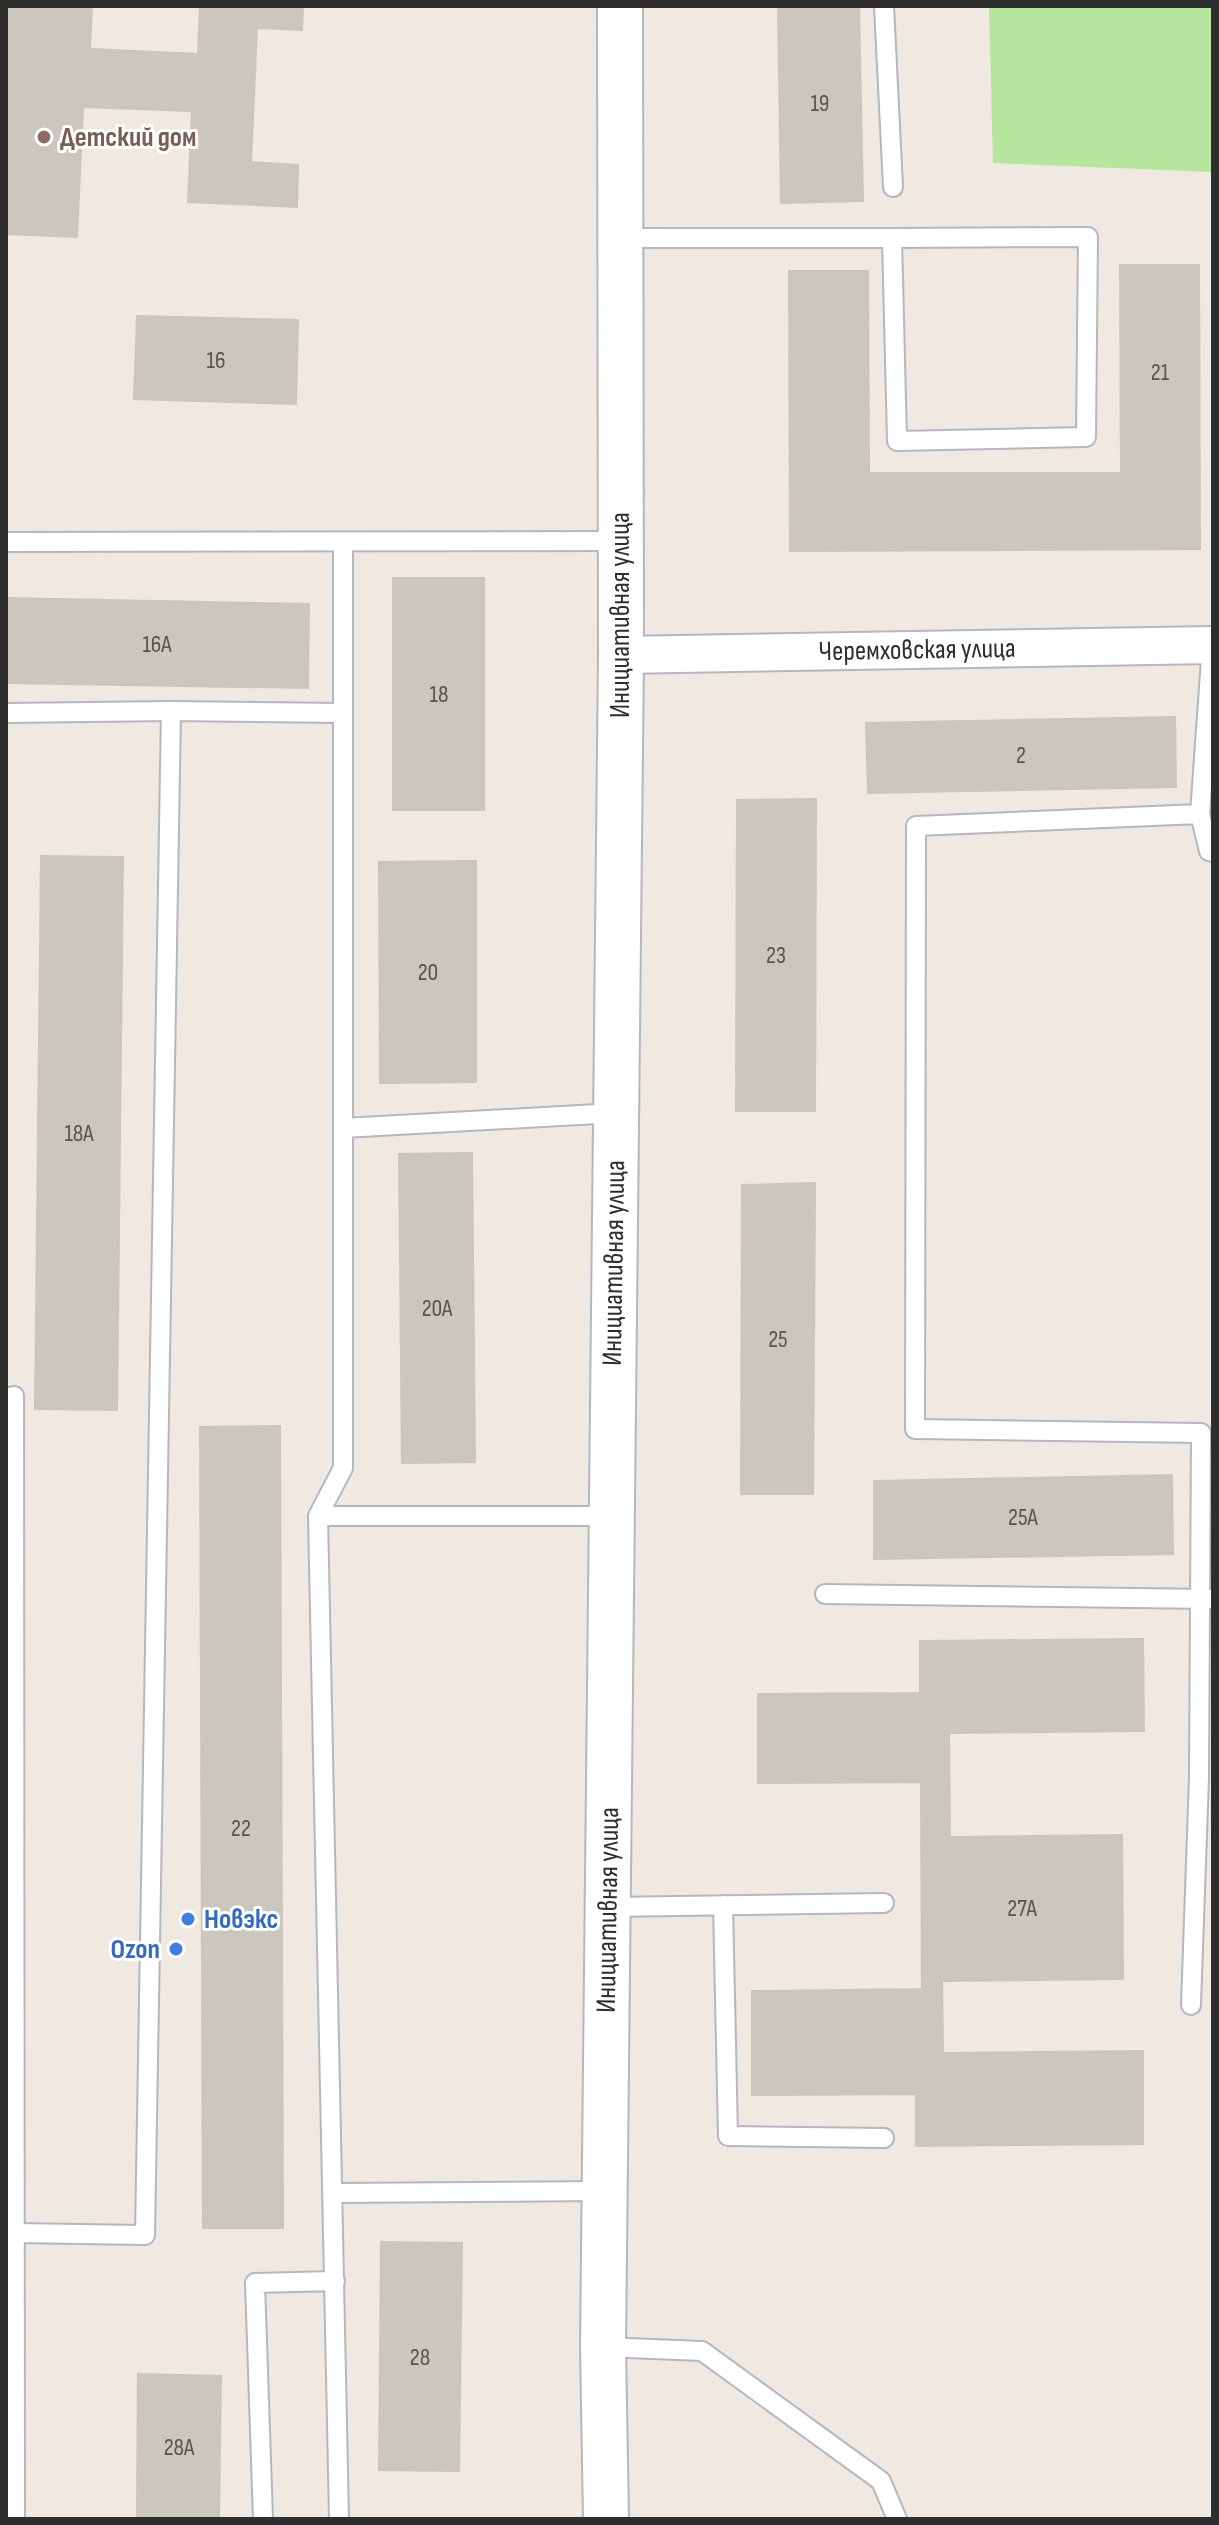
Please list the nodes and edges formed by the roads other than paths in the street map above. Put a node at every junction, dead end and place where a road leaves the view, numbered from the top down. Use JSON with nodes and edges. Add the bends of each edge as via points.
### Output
{"nodes":[{"id":1,"x":620,"y":6,"type":"edge"},
{"id":2,"x":884,"y":6,"type":"edge"},
{"id":3,"x":893,"y":187,"type":"dead end"},
{"id":4,"x":620,"y":238,"type":"junction"},
{"id":5,"x":892,"y":238,"type":"junction"},
{"id":6,"x":621,"y":541,"type":"junction"},
{"id":7,"x":6,"y":542,"type":"edge"},
{"id":8,"x":343,"y":542,"type":"junction"},
{"id":9,"x":1212,"y":645,"type":"edge"},
{"id":10,"x":621,"y":655,"type":"junction"},
{"id":11,"x":171,"y":711,"type":"junction"},
{"id":12,"x":6,"y":713,"type":"edge"},
{"id":13,"x":343,"y":713,"type":"junction"},
{"id":14,"x":1200,"y":814,"type":"junction"},
{"id":15,"x":1213,"y":852,"type":"edge"},
{"id":16,"x":616,"y":1113,"type":"junction"},
{"id":17,"x":343,"y":1128,"type":"junction"},
{"id":18,"x":6,"y":1398,"type":"edge"},
{"id":19,"x":318,"y":1516,"type":"junction"},
{"id":20,"x":612,"y":1516,"type":"junction"},
{"id":21,"x":825,"y":1594,"type":"dead end"},
{"id":22,"x":10,"y":1597,"type":"edge"},
{"id":23,"x":1207,"y":1599,"type":"edge"},
{"id":24,"x":884,"y":1903,"type":"dead end"},
{"id":25,"x":723,"y":1905,"type":"junction"},
{"id":26,"x":608,"y":1907,"type":"junction"},
{"id":27,"x":10,"y":1973,"type":"edge"},
{"id":28,"x":1191,"y":2005,"type":"dead end"},
{"id":29,"x":884,"y":2138,"type":"dead end"},
{"id":30,"x":605,"y":2191,"type":"junction"},
{"id":31,"x":333,"y":2193,"type":"junction"},
{"id":32,"x":15,"y":2233,"type":"junction"},
{"id":33,"x":335,"y":2281,"type":"junction"},
{"id":34,"x":603,"y":2347,"type":"junction"},
{"id":35,"x":10,"y":2354,"type":"edge"},
{"id":36,"x":15,"y":2519,"type":"edge"},
{"id":37,"x":263,"y":2519,"type":"edge"},
{"id":38,"x":339,"y":2519,"type":"edge"},
{"id":39,"x":606,"y":2519,"type":"edge"},
{"id":40,"x":897,"y":2519,"type":"edge"}],
"edges":[{"from":1,"to":4,"type":"main road","name":"Инициативная улица"},
{"from":2,"to":3,"type":"lane"},
{"from":4,"to":5,"type":"lane"},
{"from":4,"to":6,"type":"main road","name":"Инициативная улица"},
{"from":5,"to":5,"type":"lane","via":[[897,441],[1086,437],[1088,237]]},
{"from":6,"to":8,"type":"lane"},
{"from":6,"to":10,"type":"main road","name":"Инициативная улица"},
{"from":7,"to":8,"type":"lane"},
{"from":8,"to":13,"type":"lane"},
{"from":9,"to":10,"type":"street","name":"Черемховская улица"},
{"from":9,"to":14,"type":"lane"},
{"from":10,"to":16,"type":"main road","name":"Инициативная улица"},
{"from":11,"to":12,"type":"lane"},
{"from":11,"to":13,"type":"lane"},
{"from":11,"to":32,"type":"lane","via":[[145,2235]]},
{"from":13,"to":17,"type":"lane"},
{"from":14,"to":15,"type":"lane"},
{"from":14,"to":23,"type":"lane","via":[[916,826],[915,1429],[1201,1433]]},
{"from":16,"to":17,"type":"lane"},
{"from":16,"to":20,"type":"main road","name":"Инициативная улица"},
{"from":17,"to":19,"type":"lane","via":[[343,1468]]},
{"from":18,"to":22,"type":"lane","via":[[14,1396]]},
{"from":19,"to":20,"type":"lane"},
{"from":19,"to":31,"type":"lane"},
{"from":20,"to":26,"type":"main road","name":"Инициативная улица"},
{"from":21,"to":23,"type":"lane"},
{"from":22,"to":27,"type":"lane"},
{"from":23,"to":28,"type":"lane"},
{"from":24,"to":25,"type":"lane"},
{"from":25,"to":26,"type":"lane"},
{"from":25,"to":29,"type":"lane","via":[[728,2136]]},
{"from":26,"to":30,"type":"main road","name":"Инициативная улица"},
{"from":27,"to":32,"type":"lane"},
{"from":30,"to":31,"type":"lane"},
{"from":30,"to":34,"type":"main road","name":"Инициативная улица"},
{"from":31,"to":33,"type":"lane"},
{"from":32,"to":35,"type":"lane"},
{"from":33,"to":37,"type":"lane","via":[[255,2283]]},
{"from":33,"to":38,"type":"lane"},
{"from":34,"to":39,"type":"main road","name":"Инициативная улица"},
{"from":34,"to":40,"type":"lane","via":[[702,2351],[881,2481]]},
{"from":35,"to":36,"type":"lane"}]}
